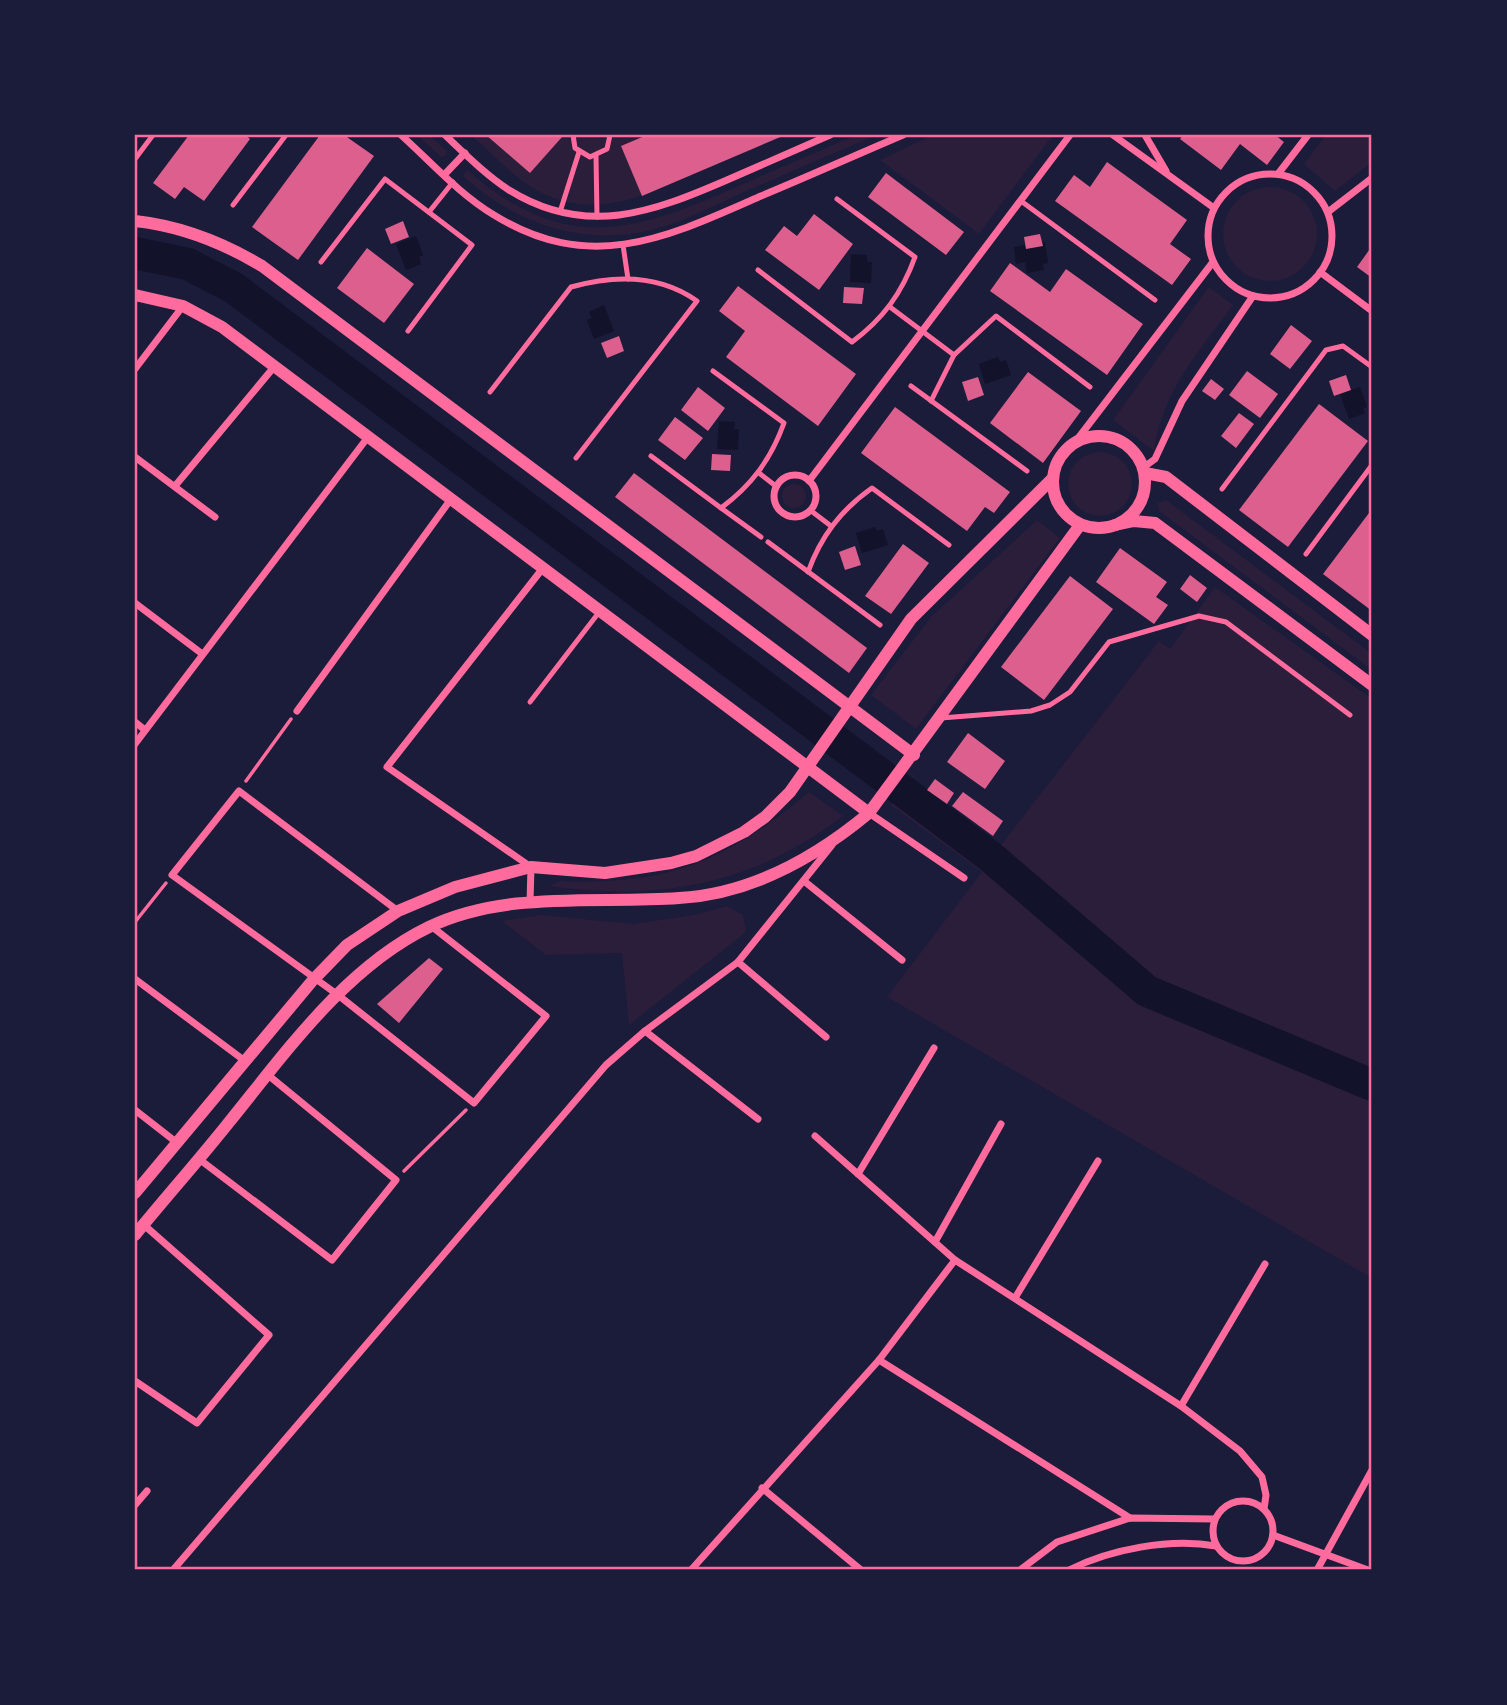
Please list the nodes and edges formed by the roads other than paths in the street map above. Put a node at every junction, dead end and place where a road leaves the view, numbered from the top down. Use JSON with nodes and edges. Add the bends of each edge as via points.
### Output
{"nodes":[{"id":1,"x":152,"y":135,"type":"edge"},
{"id":2,"x":286,"y":135,"type":"edge"},
{"id":3,"x":401,"y":135,"type":"edge"},
{"id":4,"x":445,"y":135,"type":"edge"},
{"id":5,"x":573,"y":135,"type":"edge"},
{"id":6,"x":610,"y":135,"type":"edge"},
{"id":7,"x":830,"y":135,"type":"edge"},
{"id":8,"x":903,"y":135,"type":"edge"},
{"id":9,"x":1070,"y":135,"type":"edge"},
{"id":10,"x":1113,"y":135,"type":"edge"},
{"id":11,"x":1145,"y":135,"type":"edge"},
{"id":12,"x":1308,"y":135,"type":"edge"},
{"id":13,"x":579,"y":152,"type":"junction"},
{"id":14,"x":465,"y":153,"type":"junction"},
{"id":15,"x":596,"y":156,"type":"junction"},
{"id":16,"x":135,"y":159,"type":"edge"},
{"id":17,"x":445,"y":174,"type":"junction"},
{"id":18,"x":1278,"y":174,"type":"junction"},
{"id":19,"x":1171,"y":178,"type":"junction"},
{"id":20,"x":1372,"y":178,"type":"edge"},
{"id":21,"x":453,"y":182,"type":"junction"},
{"id":22,"x":837,"y":199,"type":"dead end"},
{"id":23,"x":1021,"y":201,"type":"junction"},
{"id":24,"x":233,"y":205,"type":"dead end"},
{"id":25,"x":1214,"y":208,"type":"junction"},
{"id":26,"x":429,"y":212,"type":"junction"},
{"id":27,"x":560,"y":212,"type":"junction"},
{"id":28,"x":1328,"y":212,"type":"junction"},
{"id":29,"x":597,"y":217,"type":"junction"},
{"id":30,"x":135,"y":221,"type":"edge"},
{"id":31,"x":623,"y":245,"type":"junction"},
{"id":32,"x":321,"y":262,"type":"dead end"},
{"id":33,"x":1213,"y":262,"type":"junction"},
{"id":34,"x":758,"y":270,"type":"dead end"},
{"id":35,"x":1320,"y":272,"type":"junction"},
{"id":36,"x":628,"y":279,"type":"junction"},
{"id":37,"x":135,"y":295,"type":"edge"},
{"id":38,"x":1253,"y":296,"type":"junction"},
{"id":39,"x":1155,"y":300,"type":"dead end"},
{"id":40,"x":183,"y":306,"type":"junction"},
{"id":41,"x":890,"y":307,"type":"junction"},
{"id":42,"x":1372,"y":311,"type":"edge"},
{"id":43,"x":408,"y":331,"type":"dead end"},
{"id":44,"x":923,"y":333,"type":"junction"},
{"id":45,"x":954,"y":355,"type":"junction"},
{"id":46,"x":274,"y":367,"type":"junction"},
{"id":47,"x":1372,"y":367,"type":"edge"},
{"id":48,"x":135,"y":369,"type":"edge"},
{"id":49,"x":713,"y":370,"type":"dead end"},
{"id":50,"x":911,"y":386,"type":"dead end"},
{"id":51,"x":1090,"y":387,"type":"dead end"},
{"id":52,"x":490,"y":392,"type":"dead end"},
{"id":53,"x":931,"y":401,"type":"junction"},
{"id":54,"x":368,"y":437,"type":"junction"},
{"id":55,"x":1076,"y":441,"type":"junction"},
{"id":56,"x":651,"y":456,"type":"dead end"},
{"id":57,"x":135,"y":457,"type":"edge"},
{"id":58,"x":576,"y":458,"type":"dead end"},
{"id":59,"x":1372,"y":465,"type":"edge"},
{"id":60,"x":1144,"y":470,"type":"junction"},
{"id":61,"x":1027,"y":471,"type":"dead end"},
{"id":62,"x":759,"y":473,"type":"junction"},
{"id":63,"x":1052,"y":479,"type":"junction"},
{"id":64,"x":809,"y":481,"type":"junction"},
{"id":65,"x":174,"y":486,"type":"junction"},
{"id":66,"x":776,"y":487,"type":"junction"},
{"id":67,"x":1222,"y":489,"type":"dead end"},
{"id":68,"x":451,"y":499,"type":"junction"},
{"id":69,"x":722,"y":508,"type":"junction"},
{"id":70,"x":810,"y":510,"type":"junction"},
{"id":71,"x":215,"y":517,"type":"dead end"},
{"id":72,"x":1080,"y":524,"type":"junction"},
{"id":73,"x":1115,"y":525,"type":"junction"},
{"id":74,"x":831,"y":526,"type":"junction"},
{"id":75,"x":761,"y":537,"type":"dead end"},
{"id":76,"x":768,"y":542,"type":"dead end"},
{"id":77,"x":949,"y":545,"type":"dead end"},
{"id":78,"x":1306,"y":554,"type":"dead end"},
{"id":79,"x":543,"y":568,"type":"junction"},
{"id":80,"x":808,"y":572,"type":"junction"},
{"id":81,"x":135,"y":603,"type":"edge"},
{"id":82,"x":600,"y":611,"type":"junction"},
{"id":83,"x":880,"y":625,"type":"dead end"},
{"id":84,"x":1372,"y":635,"type":"edge"},
{"id":85,"x":201,"y":653,"type":"junction"},
{"id":86,"x":1372,"y":685,"type":"edge"},
{"id":87,"x":530,"y":702,"type":"dead end"},
{"id":88,"x":850,"y":707,"type":"junction"},
{"id":89,"x":297,"y":711,"type":"road end"},
{"id":90,"x":1350,"y":715,"type":"dead end"},
{"id":91,"x":941,"y":718,"type":"junction"},
{"id":92,"x":135,"y":722,"type":"edge"},
{"id":93,"x":145,"y":730,"type":"junction"},
{"id":94,"x":135,"y":744,"type":"edge"},
{"id":95,"x":914,"y":755,"type":"junction"},
{"id":96,"x":808,"y":767,"type":"junction"},
{"id":97,"x":869,"y":813,"type":"junction"},
{"id":98,"x":838,"y":838,"type":"junction"},
{"id":99,"x":531,"y":867,"type":"junction"},
{"id":100,"x":964,"y":878,"type":"dead end"},
{"id":101,"x":804,"y":881,"type":"junction"},
{"id":102,"x":530,"y":902,"type":"junction"},
{"id":103,"x":398,"y":911,"type":"junction"},
{"id":104,"x":430,"y":926,"type":"junction"},
{"id":105,"x":902,"y":960,"type":"dead end"},
{"id":106,"x":738,"y":962,"type":"junction"},
{"id":107,"x":135,"y":979,"type":"edge"},
{"id":108,"x":313,"y":980,"type":"junction"},
{"id":109,"x":338,"y":995,"type":"junction"},
{"id":110,"x":645,"y":1031,"type":"junction"},
{"id":111,"x":826,"y":1037,"type":"dead end"},
{"id":112,"x":934,"y":1048,"type":"dead end"},
{"id":113,"x":244,"y":1061,"type":"junction"},
{"id":114,"x":268,"y":1075,"type":"junction"},
{"id":115,"x":135,"y":1110,"type":"edge"},
{"id":116,"x":758,"y":1119,"type":"dead end"},
{"id":117,"x":1001,"y":1124,"type":"dead end"},
{"id":118,"x":815,"y":1136,"type":"dead end"},
{"id":119,"x":176,"y":1142,"type":"junction"},
{"id":120,"x":199,"y":1160,"type":"junction"},
{"id":121,"x":1098,"y":1161,"type":"dead end"},
{"id":122,"x":858,"y":1174,"type":"junction"},
{"id":123,"x":135,"y":1193,"type":"edge"},
{"id":124,"x":144,"y":1225,"type":"junction"},
{"id":125,"x":135,"y":1235,"type":"edge"},
{"id":126,"x":935,"y":1242,"type":"junction"},
{"id":127,"x":955,"y":1260,"type":"junction"},
{"id":128,"x":1265,"y":1264,"type":"dead end"},
{"id":129,"x":1015,"y":1298,"type":"junction"},
{"id":130,"x":879,"y":1360,"type":"junction"},
{"id":131,"x":135,"y":1381,"type":"edge"},
{"id":132,"x":1181,"y":1406,"type":"junction"},
{"id":133,"x":1372,"y":1470,"type":"edge"},
{"id":134,"x":762,"y":1488,"type":"junction"},
{"id":135,"x":147,"y":1491,"type":"dead end"},
{"id":136,"x":135,"y":1505,"type":"edge"},
{"id":137,"x":1264,"y":1509,"type":"junction"},
{"id":138,"x":1130,"y":1518,"type":"junction"},
{"id":139,"x":1215,"y":1519,"type":"junction"},
{"id":140,"x":1273,"y":1535,"type":"junction"},
{"id":141,"x":1216,"y":1546,"type":"junction"},
{"id":142,"x":1325,"y":1554,"type":"junction"},
{"id":143,"x":173,"y":1570,"type":"edge"},
{"id":144,"x":691,"y":1570,"type":"edge"},
{"id":145,"x":861,"y":1570,"type":"edge"},
{"id":146,"x":1020,"y":1570,"type":"edge"},
{"id":147,"x":1069,"y":1570,"type":"edge"},
{"id":148,"x":1317,"y":1570,"type":"edge"},
{"id":149,"x":1368,"y":1570,"type":"edge"}],
"edges":[{"from":1,"to":16,"type":"lane"},
{"from":2,"to":24,"type":"lane"},
{"from":3,"to":17,"type":"street"},
{"from":4,"to":14,"type":"street"},
{"from":5,"to":13,"type":"lane"},
{"from":6,"to":15,"type":"lane","via":[[607,149]]},
{"from":7,"to":29,"type":"street","via":[[668,205],[633,215]]},
{"from":8,"to":31,"type":"street","via":[[679,232]]},
{"from":9,"to":23,"type":"street"},
{"from":10,"to":19,"type":"street"},
{"from":11,"to":19,"type":"street"},
{"from":12,"to":18,"type":"street"},
{"from":13,"to":15,"type":"lane"},
{"from":13,"to":27,"type":"lane"},
{"from":14,"to":17,"type":"street"},
{"from":14,"to":27,"type":"street","via":[[510,191]]},
{"from":15,"to":29,"type":"lane"},
{"from":17,"to":21,"type":"street"},
{"from":18,"to":25,"type":"street","via":[[1240,180]]},
{"from":18,"to":28,"type":"street","via":[[1308,186]]},
{"from":19,"to":25,"type":"street"},
{"from":20,"to":28,"type":"street"},
{"from":21,"to":26,"type":"lane"},
{"from":21,"to":31,"type":"street","via":[[494,215],[533,234],[574,244]]},
{"from":22,"to":41,"type":"lane","via":[[915,257]]},
{"from":23,"to":39,"type":"lane"},
{"from":23,"to":44,"type":"street"},
{"from":25,"to":33,"type":"street","via":[[1208,226]]},
{"from":26,"to":32,"type":"lane","via":[[385,179]]},
{"from":26,"to":43,"type":"lane","via":[[472,245]]},
{"from":27,"to":29,"type":"street"},
{"from":28,"to":35,"type":"street","via":[[1332,243]]},
{"from":30,"to":88,"type":"street","via":[[209,238],[262,266]]},
{"from":31,"to":36,"type":"lane"},
{"from":33,"to":38,"type":"street","via":[[1229,284]]},
{"from":33,"to":55,"type":"street"},
{"from":34,"to":41,"type":"lane","via":[[852,342]]},
{"from":35,"to":38,"type":"street","via":[[1283,297]]},
{"from":35,"to":42,"type":"street"},
{"from":36,"to":52,"type":"lane","via":[[571,286]]},
{"from":36,"to":58,"type":"lane","via":[[666,284],[697,301]]},
{"from":37,"to":40,"type":"street"},
{"from":38,"to":60,"type":"street","via":[[1182,401],[1155,459]]},
{"from":40,"to":46,"type":"street","via":[[216,323]]},
{"from":40,"to":48,"type":"street"},
{"from":41,"to":44,"type":"lane"},
{"from":44,"to":45,"type":"lane"},
{"from":44,"to":64,"type":"street"},
{"from":45,"to":51,"type":"lane","via":[[996,316]]},
{"from":45,"to":53,"type":"lane"},
{"from":46,"to":54,"type":"street"},
{"from":46,"to":65,"type":"street"},
{"from":47,"to":67,"type":"lane","via":[[1343,346],[1326,350]]},
{"from":49,"to":62,"type":"lane","via":[[784,423]]},
{"from":50,"to":53,"type":"lane"},
{"from":53,"to":61,"type":"lane"},
{"from":54,"to":68,"type":"street"},
{"from":54,"to":85,"type":"street"},
{"from":55,"to":60,"type":"street","via":[[1096,435],[1116,438],[1133,450]]},
{"from":55,"to":63,"type":"street","via":[[1059,457]]},
{"from":56,"to":69,"type":"lane"},
{"from":57,"to":65,"type":"street"},
{"from":59,"to":78,"type":"lane"},
{"from":60,"to":73,"type":"street","via":[[1144,495],[1133,514]]},
{"from":60,"to":84,"type":"street","via":[[1166,477]]},
{"from":62,"to":66,"type":"lane"},
{"from":62,"to":69,"type":"lane"},
{"from":63,"to":72,"type":"street","via":[[1055,497],[1065,513]]},
{"from":63,"to":88,"type":"street","via":[[911,619]]},
{"from":64,"to":66,"type":"street","via":[[793,476]]},
{"from":64,"to":70,"type":"street","via":[[815,498]]},
{"from":65,"to":71,"type":"street"},
{"from":66,"to":70,"type":"street","via":[[774,501],[782,513],[793,517]]},
{"from":68,"to":79,"type":"street"},
{"from":68,"to":89,"type":"street"},
{"from":69,"to":75,"type":"lane"},
{"from":70,"to":74,"type":"lane"},
{"from":72,"to":73,"type":"street","via":[[1097,528]]},
{"from":72,"to":91,"type":"street"},
{"from":73,"to":86,"type":"street","via":[[1154,523]]},
{"from":74,"to":77,"type":"lane","via":[[872,488]]},
{"from":74,"to":80,"type":"lane"},
{"from":76,"to":80,"type":"lane"},
{"from":79,"to":82,"type":"street"},
{"from":79,"to":99,"type":"street","via":[[387,767]]},
{"from":80,"to":83,"type":"lane"},
{"from":81,"to":85,"type":"street"},
{"from":82,"to":87,"type":"lane"},
{"from":82,"to":96,"type":"street"},
{"from":85,"to":93,"type":"street"},
{"from":88,"to":95,"type":"street"},
{"from":88,"to":96,"type":"street"},
{"from":90,"to":91,"type":"lane","via":[[1226,622],[1199,616],[1109,642],[1070,692],[1050,705],[1031,711]]},
{"from":91,"to":95,"type":"street"},
{"from":92,"to":93,"type":"street"},
{"from":93,"to":94,"type":"street"},
{"from":95,"to":97,"type":"street"},
{"from":96,"to":97,"type":"street"},
{"from":96,"to":99,"type":"street","via":[[765,817],[696,856],[627,872]]},
{"from":97,"to":98,"type":"street"},
{"from":97,"to":100,"type":"street"},
{"from":98,"to":101,"type":"street"},
{"from":98,"to":102,"type":"street","via":[[769,875],[695,896]]},
{"from":99,"to":102,"type":"street"},
{"from":99,"to":103,"type":"street","via":[[455,887]]},
{"from":101,"to":105,"type":"street"},
{"from":101,"to":106,"type":"street"},
{"from":102,"to":104,"type":"street","via":[[483,909]]},
{"from":103,"to":108,"type":"street","via":[[347,945]]},
{"from":103,"to":108,"type":"street","via":[[239,791],[172,875]]},
{"from":104,"to":109,"type":"street","via":[[385,952]]},
{"from":104,"to":109,"type":"street","via":[[546,1016],[474,1102]]},
{"from":106,"to":110,"type":"street"},
{"from":106,"to":111,"type":"street"},
{"from":107,"to":113,"type":"street"},
{"from":108,"to":109,"type":"street"},
{"from":108,"to":113,"type":"street"},
{"from":109,"to":114,"type":"street"},
{"from":110,"to":116,"type":"street"},
{"from":110,"to":143,"type":"street","via":[[606,1065]]},
{"from":112,"to":122,"type":"street"},
{"from":113,"to":119,"type":"street"},
{"from":114,"to":120,"type":"street"},
{"from":114,"to":120,"type":"street","via":[[396,1180],[332,1260]]},
{"from":115,"to":119,"type":"street"},
{"from":117,"to":126,"type":"street"},
{"from":118,"to":122,"type":"street"},
{"from":119,"to":123,"type":"street"},
{"from":120,"to":124,"type":"street"},
{"from":121,"to":129,"type":"street"},
{"from":122,"to":126,"type":"street"},
{"from":124,"to":125,"type":"street"},
{"from":124,"to":131,"type":"street","via":[[269,1335],[197,1423]]},
{"from":126,"to":127,"type":"street"},
{"from":127,"to":129,"type":"street"},
{"from":127,"to":130,"type":"street"},
{"from":128,"to":132,"type":"street"},
{"from":129,"to":132,"type":"street"},
{"from":130,"to":134,"type":"street"},
{"from":130,"to":138,"type":"street"},
{"from":132,"to":137,"type":"street","via":[[1240,1451],[1262,1477]]},
{"from":133,"to":142,"type":"street"},
{"from":134,"to":144,"type":"street"},
{"from":134,"to":145,"type":"street"},
{"from":135,"to":136,"type":"street"},
{"from":137,"to":139,"type":"street","via":[[1251,1502],[1237,1502]]},
{"from":137,"to":140,"type":"street"},
{"from":138,"to":139,"type":"street"},
{"from":138,"to":146,"type":"street","via":[[1057,1542]]},
{"from":139,"to":141,"type":"street"},
{"from":140,"to":141,"type":"street","via":[[1268,1549],[1256,1559],[1241,1562]]},
{"from":140,"to":142,"type":"street"},
{"from":141,"to":147,"type":"street","via":[[1200,1543],[1097,1556]]},
{"from":142,"to":148,"type":"street"},
{"from":142,"to":149,"type":"street"}]}
